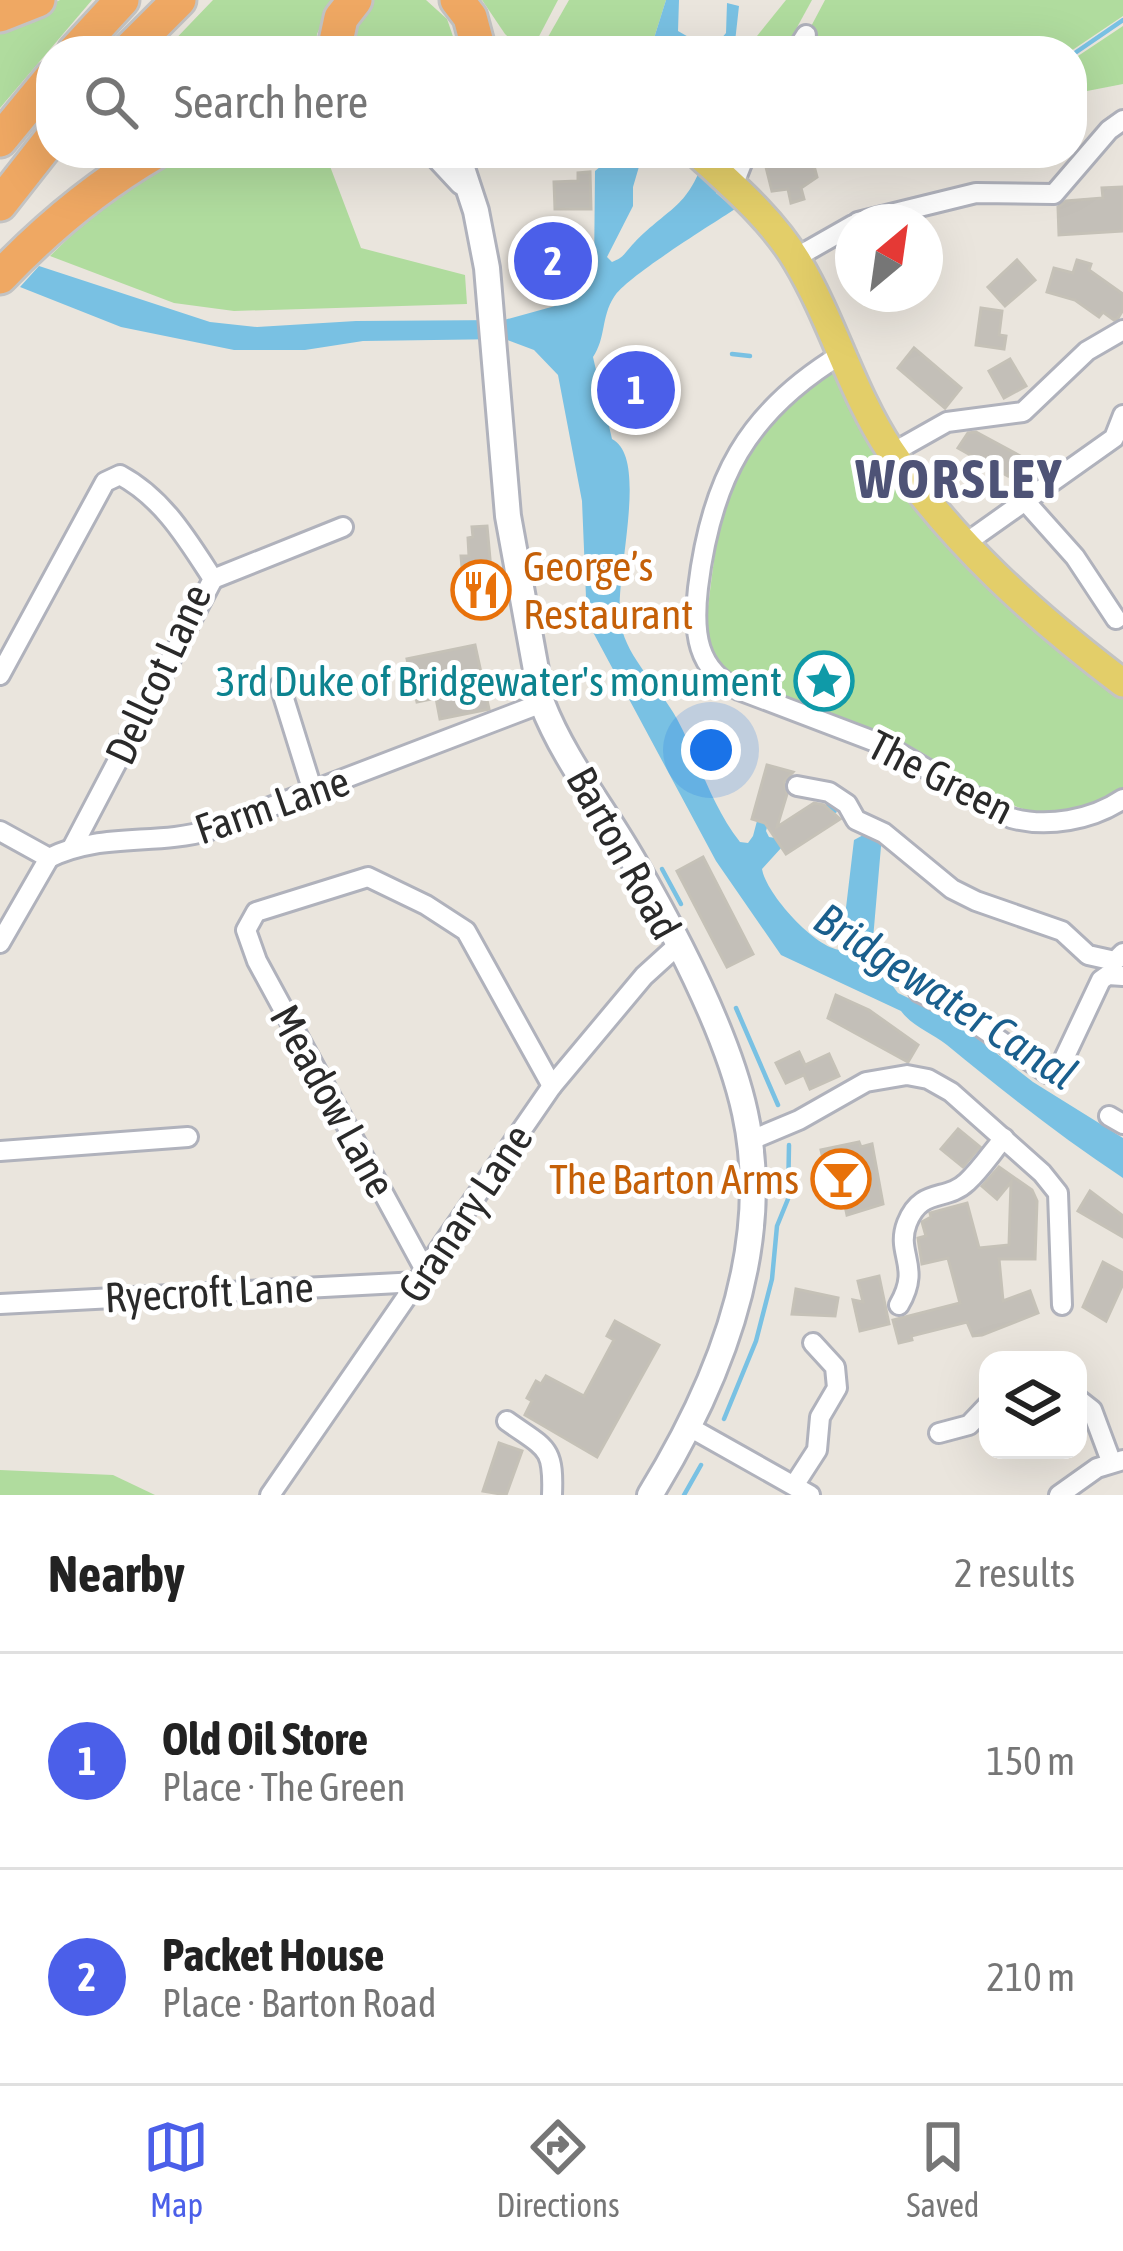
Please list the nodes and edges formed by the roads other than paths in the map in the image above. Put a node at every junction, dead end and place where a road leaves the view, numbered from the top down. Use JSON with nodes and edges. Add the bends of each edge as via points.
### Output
{"nodes":[{"id":1,"x":38,"y":0,"type":"edge"},
{"id":2,"x":122,"y":0,"type":"edge"},
{"id":3,"x":179,"y":0,"type":"edge"},
{"id":4,"x":355,"y":0,"type":"edge"},
{"id":5,"x":0,"y":15,"type":"edge"},
{"id":6,"x":89,"y":36,"type":"edge"},
{"id":7,"x":143,"y":36,"type":"edge"},
{"id":8,"x":337,"y":36,"type":"edge"},
{"id":9,"x":36,"y":97,"type":"edge"},
{"id":10,"x":1123,"y":120,"type":"edge"},
{"id":11,"x":0,"y":140,"type":"edge"},
{"id":12,"x":1087,"y":156,"type":"edge"},
{"id":13,"x":36,"y":159,"type":"edge"},
{"id":14,"x":131,"y":168,"type":"edge"},
{"id":15,"x":449,"y":168,"type":"edge"},
{"id":16,"x":462,"y":168,"type":"edge"},
{"id":17,"x":714,"y":168,"type":"edge"},
{"id":18,"x":735,"y":168,"type":"edge"},
{"id":19,"x":1076,"y":168,"type":"edge"},
{"id":20,"x":727,"y":180,"type":"junction"},
{"id":21,"x":468,"y":188,"type":"junction"},
{"id":22,"x":0,"y":204,"type":"edge"},
{"id":23,"x":932,"y":204,"type":"edge"},
{"id":24,"x":835,"y":235,"type":"edge"},
{"id":25,"x":796,"y":258,"type":"junction"},
{"id":26,"x":0,"y":277,"type":"edge"},
{"id":27,"x":1123,"y":330,"type":"edge"},
{"id":28,"x":842,"y":354,"type":"junction"},
{"id":29,"x":1123,"y":415,"type":"edge"},
{"id":30,"x":1118,"y":440,"type":"edge"},
{"id":31,"x":892,"y":452,"type":"junction"},
{"id":32,"x":1025,"y":501,"type":"junction"},
{"id":33,"x":343,"y":526,"type":"dead end"},
{"id":34,"x":963,"y":545,"type":"junction"},
{"id":35,"x":213,"y":579,"type":"junction"},
{"id":36,"x":1116,"y":620,"type":"dead end"},
{"id":37,"x":0,"y":675,"type":"edge"},
{"id":38,"x":1123,"y":683,"type":"edge"},
{"id":39,"x":280,"y":686,"type":"dead end"},
{"id":40,"x":542,"y":703,"type":"junction"},
{"id":41,"x":796,"y":786,"type":"dead end"},
{"id":42,"x":313,"y":792,"type":"junction"},
{"id":43,"x":1123,"y":799,"type":"edge"},
{"id":44,"x":0,"y":830,"type":"edge"},
{"id":45,"x":73,"y":846,"type":"junction"},
{"id":46,"x":49,"y":858,"type":"junction"},
{"id":47,"x":0,"y":943,"type":"edge"},
{"id":48,"x":677,"y":946,"type":"junction"},
{"id":49,"x":1123,"y":953,"type":"edge"},
{"id":50,"x":1123,"y":976,"type":"edge"},
{"id":51,"x":919,"y":992,"type":"dead end"},
{"id":52,"x":552,"y":1086,"type":"junction"},
{"id":53,"x":188,"y":1137,"type":"dead end"},
{"id":54,"x":1004,"y":1138,"type":"junction"},
{"id":55,"x":749,"y":1141,"type":"junction"},
{"id":56,"x":0,"y":1151,"type":"edge"},
{"id":57,"x":422,"y":1276,"type":"junction"},
{"id":58,"x":0,"y":1304,"type":"edge"},
{"id":59,"x":899,"y":1305,"type":"dead end"},
{"id":60,"x":1062,"y":1305,"type":"dead end"},
{"id":61,"x":813,"y":1343,"type":"dead end"},
{"id":62,"x":1087,"y":1406,"type":"edge"},
{"id":63,"x":979,"y":1414,"type":"edge"},
{"id":64,"x":506,"y":1421,"type":"dead end"},
{"id":65,"x":691,"y":1428,"type":"junction"},
{"id":66,"x":939,"y":1432,"type":"dead end"},
{"id":67,"x":1117,"y":1461,"type":"edge"},
{"id":68,"x":803,"y":1490,"type":"edge"},
{"id":69,"x":270,"y":1495,"type":"edge"},
{"id":70,"x":552,"y":1495,"type":"edge"},
{"id":71,"x":650,"y":1495,"type":"edge"},
{"id":72,"x":1059,"y":1495,"type":"edge"}],
"edges":[{"from":1,"to":5,"type":"highway"},
{"from":2,"to":6,"type":"highway"},
{"from":3,"to":7,"type":"highway"},
{"from":4,"to":8,"type":"highway"},
{"from":9,"to":11,"type":"highway"},
{"from":10,"to":12,"type":"street"},
{"from":13,"to":22,"type":"highway"},
{"from":14,"to":26,"type":"highway"},
{"from":15,"to":21,"type":"main road","name":"Barton Road"},
{"from":16,"to":21,"type":"main road","name":"Barton Road"},
{"from":17,"to":20,"type":"main road"},
{"from":18,"to":20,"type":"street"},
{"from":19,"to":23,"type":"street","via":[[1054,194],[976,193]]},
{"from":20,"to":25,"type":"main road"},
{"from":21,"to":40,"type":"main road","name":"Barton Road","via":[[483,249],[514,558]]},
{"from":24,"to":25,"type":"street"},
{"from":25,"to":28,"type":"main road"},
{"from":27,"to":31,"type":"street","via":[[1088,351],[1024,412],[947,422]]},
{"from":28,"to":31,"type":"main road"},
{"from":28,"to":43,"type":"street","name":"The Green","via":[[787,392],[718,490],[696,617],[708,667],[725,684],[889,747],[1011,818],[1092,815]]},
{"from":29,"to":30,"type":"street"},
{"from":30,"to":32,"type":"street"},
{"from":31,"to":34,"type":"main road"},
{"from":32,"to":34,"type":"street"},
{"from":32,"to":36,"type":"street"},
{"from":33,"to":35,"type":"street"},
{"from":34,"to":38,"type":"main road"},
{"from":35,"to":37,"type":"street","name":"Dellcot Lane","via":[[147,490],[120,475],[105,482]]},
{"from":35,"to":45,"type":"street","name":"Dellcot Lane"},
{"from":39,"to":42,"type":"street"},
{"from":40,"to":42,"type":"street","name":"Farm Lane"},
{"from":40,"to":48,"type":"main road","name":"Barton Road"},
{"from":41,"to":49,"type":"street","via":[[829,792],[856,820],[976,902],[1062,931],[1088,955],[1115,962]]},
{"from":42,"to":45,"type":"street","name":"Farm Lane","via":[[182,838]]},
{"from":44,"to":46,"type":"street"},
{"from":45,"to":46,"type":"street","name":"Farm Lane"},
{"from":46,"to":47,"type":"street"},
{"from":48,"to":52,"type":"street","name":"Granary Lane"},
{"from":48,"to":55,"type":"main road","name":"Barton Road","via":[[724,1048]]},
{"from":50,"to":51,"type":"street","via":[[1101,980],[1058,1069],[1046,1073]]},
{"from":52,"to":57,"type":"street","name":"Granary Lane"},
{"from":52,"to":57,"type":"street","name":"Meadow Lane","via":[[466,931],[426,905],[368,877],[256,912],[247,930],[257,961]]},
{"from":53,"to":56,"type":"street"},
{"from":54,"to":55,"type":"street","via":[[939,1084],[896,1075]]},
{"from":54,"to":59,"type":"street","via":[[964,1185],[929,1196],[911,1213],[903,1240],[910,1279]]},
{"from":54,"to":60,"type":"street","via":[[1058,1192]]},
{"from":55,"to":65,"type":"main road","name":"Barton Road","via":[[753,1214],[742,1291]]},
{"from":57,"to":58,"type":"street","name":"Ryecroft Lane"},
{"from":57,"to":69,"type":"street","name":"Granary Lane"},
{"from":61,"to":68,"type":"street","via":[[835,1367],[837,1388],[820,1418]]},
{"from":62,"to":67,"type":"street"},
{"from":63,"to":66,"type":"street"},
{"from":64,"to":70,"type":"street","via":[[550,1456]]},
{"from":65,"to":68,"type":"street"},
{"from":65,"to":71,"type":"main road","name":"Barton Road"},
{"from":67,"to":72,"type":"street"}]}
